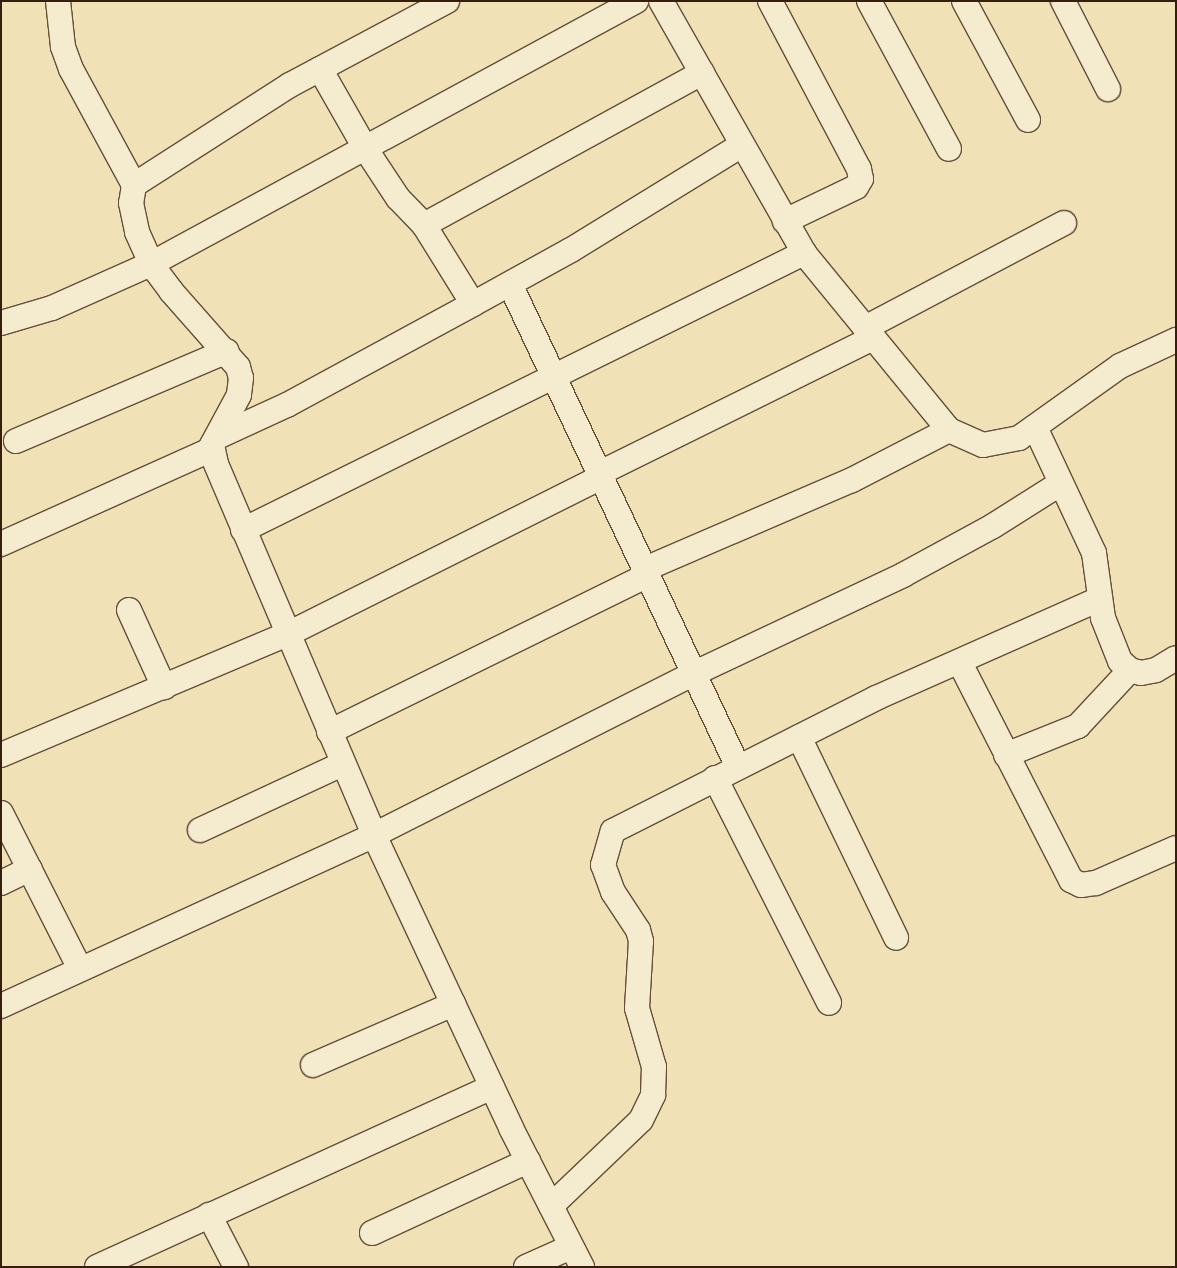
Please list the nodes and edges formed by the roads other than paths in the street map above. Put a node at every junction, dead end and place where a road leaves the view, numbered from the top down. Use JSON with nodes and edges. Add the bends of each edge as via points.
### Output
{"nodes":[{"id":1,"x":58,"y":1,"type":"edge"},
{"id":2,"x":447,"y":1,"type":"edge"},
{"id":3,"x":636,"y":1,"type":"edge"},
{"id":4,"x":661,"y":1,"type":"edge"},
{"id":5,"x":770,"y":1,"type":"edge"},
{"id":6,"x":869,"y":1,"type":"edge"},
{"id":7,"x":964,"y":1,"type":"edge"},
{"id":8,"x":1063,"y":1,"type":"edge"},
{"id":9,"x":320,"y":69,"type":"junction"},
{"id":10,"x":702,"y":73,"type":"junction"},
{"id":11,"x":1108,"y":89,"type":"dead end"},
{"id":12,"x":1028,"y":120,"type":"dead end"},
{"id":13,"x":742,"y":145,"type":"junction"},
{"id":14,"x":365,"y":148,"type":"junction"},
{"id":15,"x":950,"y":149,"type":"dead end"},
{"id":16,"x":134,"y":185,"type":"junction"},
{"id":17,"x":785,"y":221,"type":"junction"},
{"id":18,"x":1064,"y":223,"type":"dead end"},
{"id":19,"x":424,"y":225,"type":"junction"},
{"id":20,"x":804,"y":253,"type":"junction"},
{"id":21,"x":151,"y":264,"type":"junction"},
{"id":22,"x":510,"y":284,"type":"junction"},
{"id":23,"x":473,"y":304,"type":"junction"},
{"id":24,"x":1,"y":323,"type":"edge"},
{"id":25,"x":869,"y":333,"type":"junction"},
{"id":26,"x":1176,"y":340,"type":"edge"},
{"id":27,"x":227,"y":351,"type":"junction"},
{"id":28,"x":554,"y":377,"type":"junction"},
{"id":29,"x":1035,"y":427,"type":"junction"},
{"id":30,"x":949,"y":430,"type":"junction"},
{"id":31,"x":16,"y":441,"type":"dead end"},
{"id":32,"x":214,"y":443,"type":"junction"},
{"id":33,"x":601,"y":475,"type":"junction"},
{"id":34,"x":1061,"y":483,"type":"junction"},
{"id":35,"x":243,"y":530,"type":"junction"},
{"id":36,"x":1,"y":544,"type":"edge"},
{"id":37,"x":647,"y":572,"type":"junction"},
{"id":38,"x":1099,"y":599,"type":"junction"},
{"id":39,"x":128,"y":610,"type":"dead end"},
{"id":40,"x":288,"y":634,"type":"junction"},
{"id":41,"x":1176,"y":658,"type":"edge"},
{"id":42,"x":960,"y":663,"type":"junction"},
{"id":43,"x":1130,"y":670,"type":"junction"},
{"id":44,"x":693,"y":674,"type":"junction"},
{"id":45,"x":164,"y":687,"type":"junction"},
{"id":46,"x":329,"y":732,"type":"junction"},
{"id":47,"x":799,"y":737,"type":"junction"},
{"id":48,"x":1,"y":755,"type":"edge"},
{"id":49,"x":1006,"y":755,"type":"junction"},
{"id":50,"x":342,"y":764,"type":"junction"},
{"id":51,"x":738,"y":767,"type":"junction"},
{"id":52,"x":715,"y":778,"type":"junction"},
{"id":53,"x":1,"y":813,"type":"edge"},
{"id":54,"x":200,"y":830,"type":"dead end"},
{"id":55,"x":374,"y":835,"type":"junction"},
{"id":56,"x":1176,"y":848,"type":"edge"},
{"id":57,"x":30,"y":869,"type":"junction"},
{"id":58,"x":1,"y":883,"type":"edge"},
{"id":59,"x":896,"y":938,"type":"dead end"},
{"id":60,"x":80,"y":969,"type":"junction"},
{"id":61,"x":829,"y":1002,"type":"dead end"},
{"id":62,"x":453,"y":1004,"type":"junction"},
{"id":63,"x":1,"y":1006,"type":"edge"},
{"id":64,"x":313,"y":1065,"type":"dead end"},
{"id":65,"x":492,"y":1087,"type":"junction"},
{"id":66,"x":528,"y":1161,"type":"junction"},
{"id":67,"x":551,"y":1206,"type":"junction"},
{"id":68,"x":209,"y":1215,"type":"junction"},
{"id":69,"x":372,"y":1232,"type":"dead end"},
{"id":70,"x":576,"y":1257,"type":"edge"},
{"id":71,"x":97,"y":1267,"type":"edge"},
{"id":72,"x":236,"y":1267,"type":"edge"},
{"id":73,"x":526,"y":1267,"type":"edge"}],
"edges":[{"from":1,"to":16,"type":"street","via":[[59,33],[71,69]]},
{"from":2,"to":9,"type":"street"},
{"from":3,"to":14,"type":"street"},
{"from":4,"to":10,"type":"street"},
{"from":5,"to":17,"type":"street","via":[[860,169],[861,179],[856,187]]},
{"from":6,"to":15,"type":"street"},
{"from":7,"to":12,"type":"street"},
{"from":8,"to":11,"type":"street"},
{"from":9,"to":14,"type":"street"},
{"from":9,"to":16,"type":"street"},
{"from":10,"to":13,"type":"street"},
{"from":10,"to":19,"type":"street"},
{"from":13,"to":17,"type":"street"},
{"from":13,"to":22,"type":"street"},
{"from":14,"to":19,"type":"street","via":[[398,198]]},
{"from":14,"to":21,"type":"street"},
{"from":16,"to":21,"type":"street","via":[[131,203],[137,232]]},
{"from":17,"to":20,"type":"street"},
{"from":18,"to":25,"type":"street"},
{"from":19,"to":23,"type":"street"},
{"from":20,"to":25,"type":"street"},
{"from":20,"to":28,"type":"street"},
{"from":21,"to":24,"type":"street","via":[[52,308]]},
{"from":21,"to":27,"type":"street","via":[[170,291]]},
{"from":22,"to":23,"type":"street"},
{"from":22,"to":28,"type":"street"},
{"from":23,"to":32,"type":"street"},
{"from":25,"to":30,"type":"street"},
{"from":25,"to":33,"type":"street"},
{"from":26,"to":29,"type":"street","via":[[1120,366]]},
{"from":27,"to":31,"type":"street"},
{"from":27,"to":32,"type":"street","via":[[242,378],[239,394]]},
{"from":28,"to":33,"type":"street"},
{"from":28,"to":35,"type":"street"},
{"from":29,"to":30,"type":"street","via":[[1019,438],[983,445]]},
{"from":29,"to":34,"type":"street"},
{"from":30,"to":37,"type":"street","via":[[852,480]]},
{"from":32,"to":35,"type":"street"},
{"from":32,"to":36,"type":"street"},
{"from":33,"to":37,"type":"street"},
{"from":33,"to":40,"type":"street"},
{"from":34,"to":38,"type":"street","via":[[1094,553]]},
{"from":34,"to":44,"type":"street","via":[[993,526],[903,575]]},
{"from":35,"to":40,"type":"street"},
{"from":37,"to":44,"type":"street"},
{"from":37,"to":46,"type":"street"},
{"from":38,"to":42,"type":"street"},
{"from":38,"to":43,"type":"street","via":[[1110,642],[1120,661]]},
{"from":39,"to":45,"type":"street"},
{"from":40,"to":45,"type":"street"},
{"from":40,"to":46,"type":"street"},
{"from":41,"to":43,"type":"street","via":[[1156,670]]},
{"from":42,"to":47,"type":"street","via":[[876,698]]},
{"from":42,"to":49,"type":"street"},
{"from":43,"to":49,"type":"street","via":[[1078,726]]},
{"from":44,"to":51,"type":"street"},
{"from":44,"to":55,"type":"street"},
{"from":45,"to":48,"type":"street"},
{"from":46,"to":50,"type":"street"},
{"from":47,"to":51,"type":"street"},
{"from":47,"to":59,"type":"street"},
{"from":49,"to":56,"type":"street","via":[[1071,880],[1081,885],[1096,883]]},
{"from":50,"to":54,"type":"street"},
{"from":50,"to":55,"type":"street"},
{"from":51,"to":52,"type":"street"},
{"from":52,"to":61,"type":"street"},
{"from":52,"to":67,"type":"street","via":[[613,831],[607,845],[603,865],[613,892],[638,930],[641,941],[637,1008],[654,1067],[653,1095],[641,1120]]},
{"from":53,"to":57,"type":"street"},
{"from":55,"to":60,"type":"street"},
{"from":55,"to":62,"type":"street"},
{"from":57,"to":58,"type":"street"},
{"from":57,"to":60,"type":"street"},
{"from":60,"to":63,"type":"street"},
{"from":62,"to":64,"type":"street"},
{"from":62,"to":65,"type":"street"},
{"from":65,"to":66,"type":"street"},
{"from":65,"to":68,"type":"street"},
{"from":66,"to":67,"type":"street"},
{"from":66,"to":69,"type":"street"},
{"from":67,"to":70,"type":"street"},
{"from":68,"to":71,"type":"street"},
{"from":68,"to":72,"type":"street"},
{"from":70,"to":73,"type":"street"}]}
